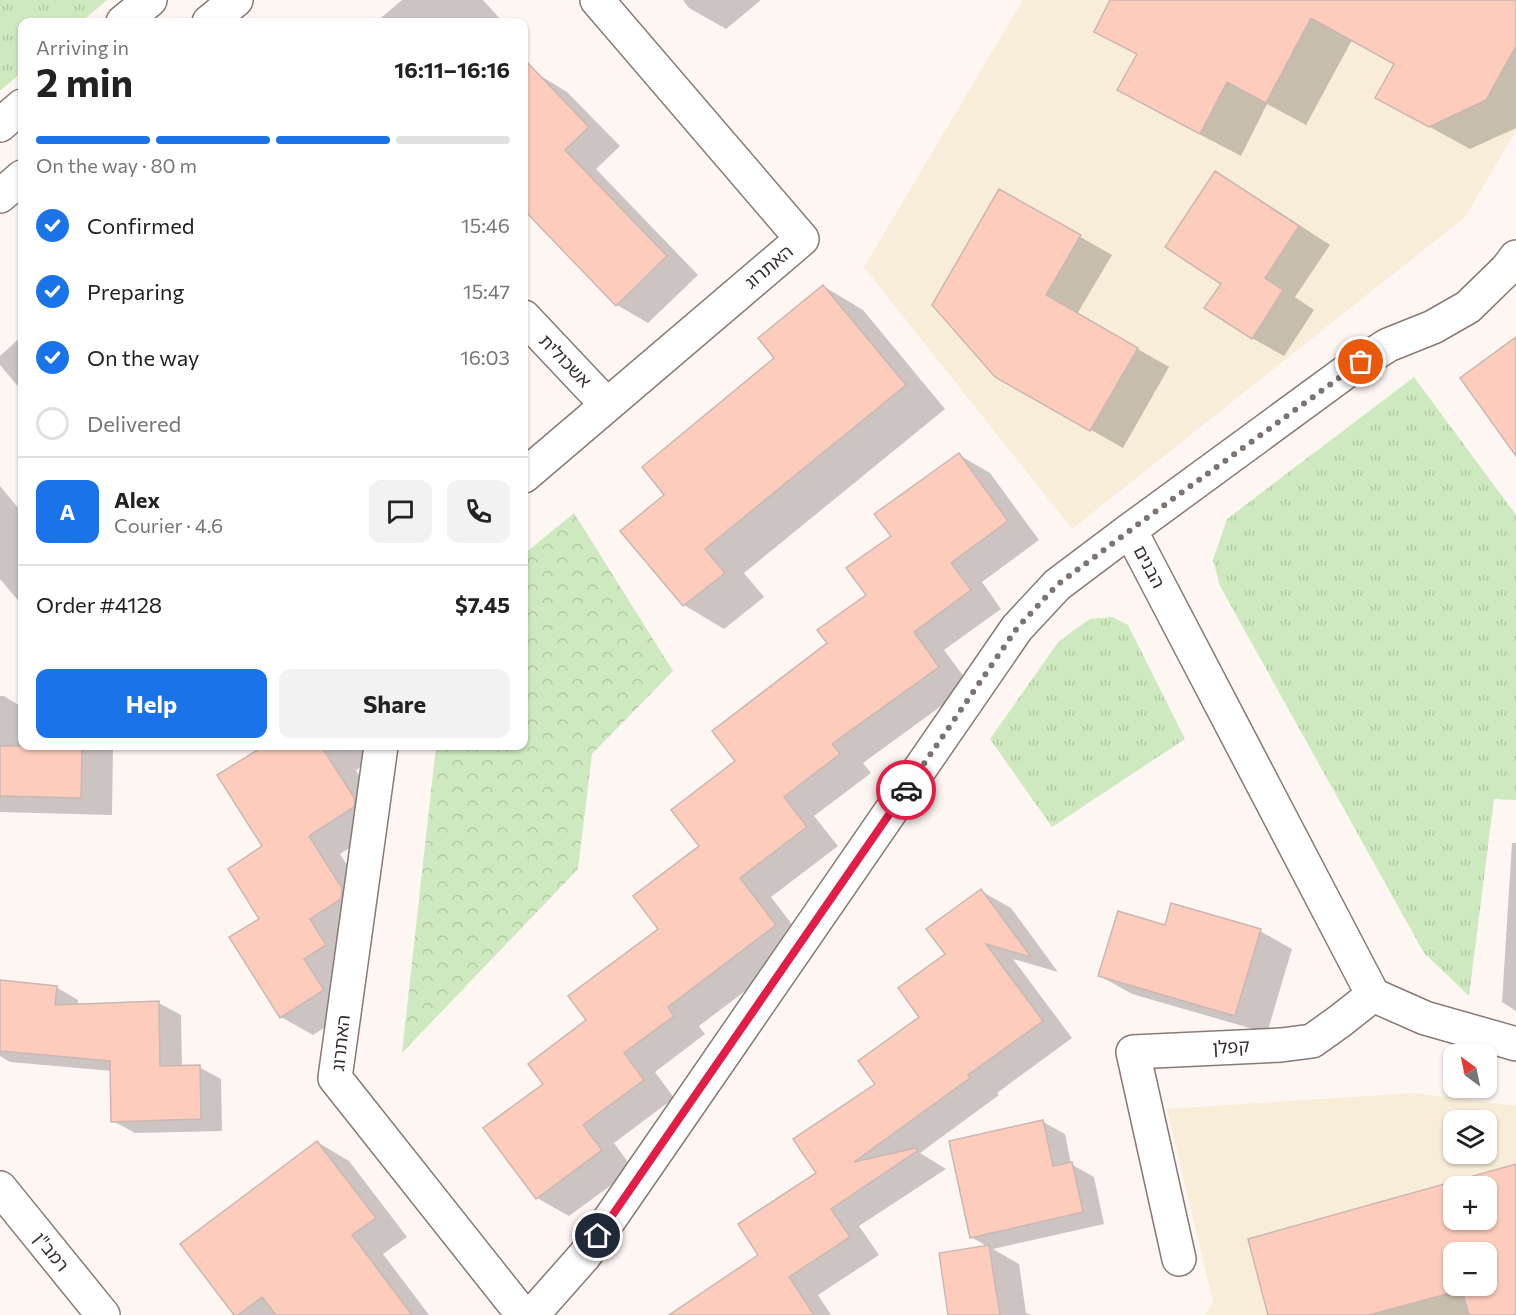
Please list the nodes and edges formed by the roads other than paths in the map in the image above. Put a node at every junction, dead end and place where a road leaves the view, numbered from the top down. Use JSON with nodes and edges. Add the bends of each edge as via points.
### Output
{"nodes":[{"id":1,"x":150,"y":0,"type":"edge"},
{"id":2,"x":236,"y":0,"type":"edge"},
{"id":3,"x":597,"y":0,"type":"edge"},
{"id":4,"x":128,"y":18,"type":"edge"},
{"id":5,"x":214,"y":18,"type":"edge"},
{"id":6,"x":18,"y":109,"type":"edge"},
{"id":7,"x":0,"y":124,"type":"edge"},
{"id":8,"x":18,"y":180,"type":"edge"},
{"id":9,"x":0,"y":196,"type":"edge"},
{"id":10,"x":1516,"y":256,"type":"edge"},
{"id":11,"x":528,"y":321,"type":"edge"},
{"id":12,"x":607,"y":405,"type":"junction"},
{"id":13,"x":528,"y":473,"type":"edge"},
{"id":14,"x":1130,"y":530,"type":"junction"},
{"id":15,"x":380,"y":750,"type":"edge"},
{"id":16,"x":1373,"y":995,"type":"junction"},
{"id":17,"x":1516,"y":1044,"type":"edge"},
{"id":18,"x":0,"y":1188,"type":"edge"},
{"id":19,"x":1179,"y":1259,"type":"dead end"},
{"id":20,"x":103,"y":1315,"type":"edge"},
{"id":21,"x":523,"y":1315,"type":"edge"},
{"id":22,"x":532,"y":1315,"type":"edge"}],
"edges":[{"from":1,"to":4,"type":"street"},
{"from":2,"to":5,"type":"street"},
{"from":3,"to":12,"type":"street","name":"האתרוג","via":[[802,238]]},
{"from":6,"to":7,"type":"street"},
{"from":8,"to":9,"type":"street"},
{"from":10,"to":14,"type":"street","name":"הבנים","via":[[1468,307],[1433,327],[1388,345],[1347,371]]},
{"from":11,"to":12,"type":"street","name":"אשכולית"},
{"from":12,"to":13,"type":"street","name":"האתרוג"},
{"from":14,"to":16,"type":"street","name":"הבנים"},
{"from":14,"to":22,"type":"street","via":[[1057,585],[1017,628],[585,1256]]},
{"from":15,"to":21,"type":"street","name":"האתרוג","via":[[335,1078]]},
{"from":16,"to":17,"type":"street","via":[[1425,1018]]},
{"from":16,"to":19,"type":"street","name":"קפלן","via":[[1312,1041],[1133,1052]]},
{"from":18,"to":20,"type":"street","name":"רמב\"ן"}]}
